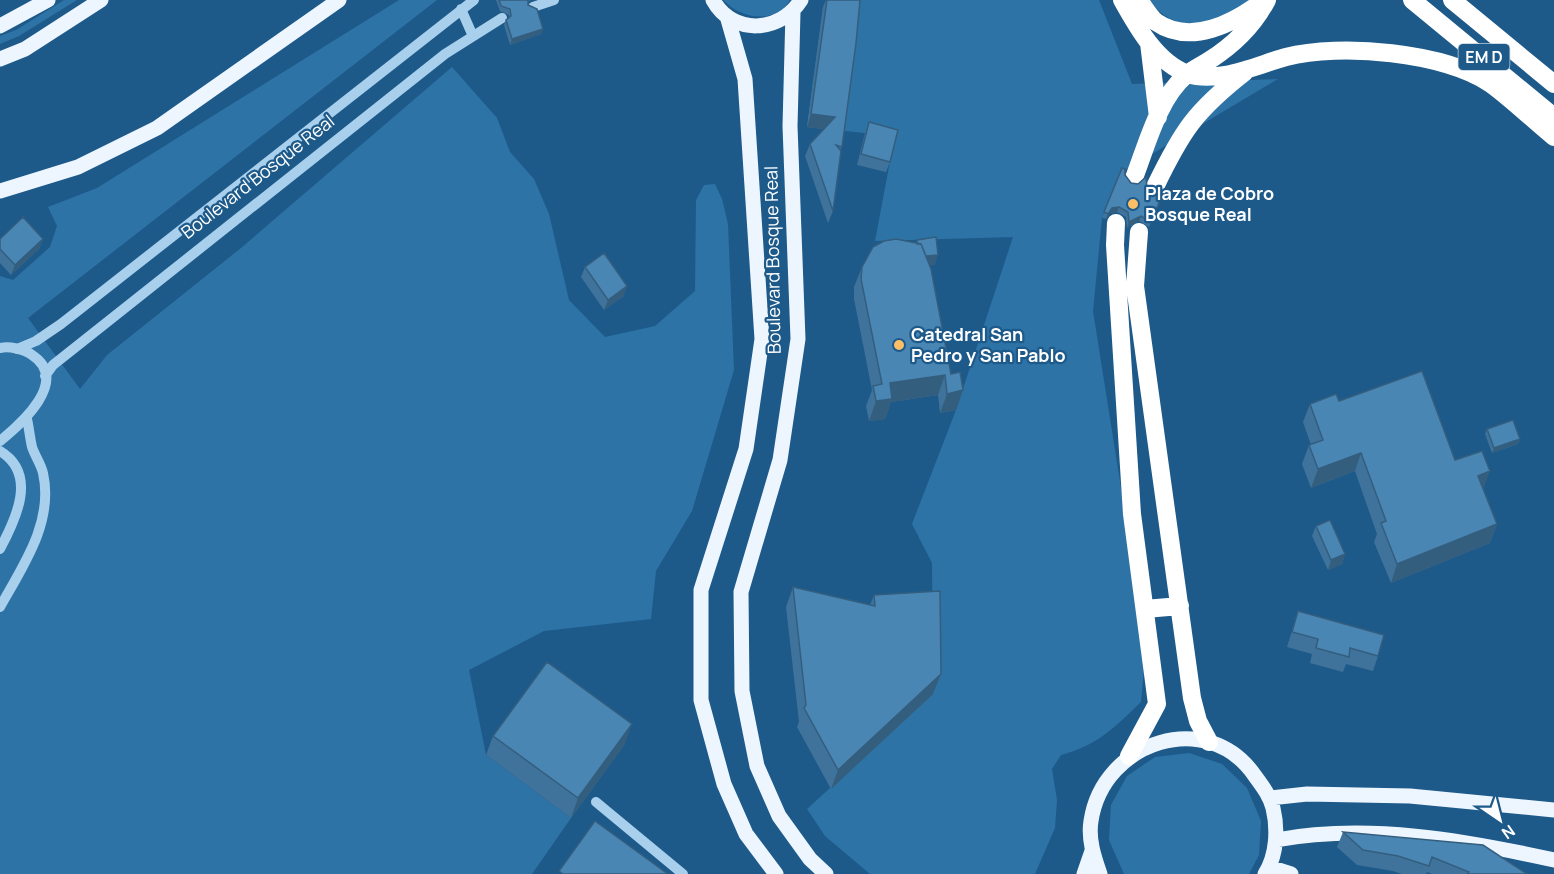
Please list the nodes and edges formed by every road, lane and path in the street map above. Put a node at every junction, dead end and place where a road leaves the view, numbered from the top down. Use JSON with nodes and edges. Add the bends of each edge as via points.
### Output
{"nodes":[{"id":1,"x":48,"y":0,"type":"edge"},
{"id":2,"x":101,"y":0,"type":"edge"},
{"id":3,"x":339,"y":0,"type":"edge"},
{"id":4,"x":474,"y":0,"type":"edge"},
{"id":5,"x":554,"y":0,"type":"edge"},
{"id":6,"x":1122,"y":0,"type":"edge"},
{"id":7,"x":1139,"y":0,"type":"edge"},
{"id":8,"x":1266,"y":0,"type":"edge"},
{"id":9,"x":1412,"y":0,"type":"edge"},
{"id":10,"x":1452,"y":0,"type":"edge"},
{"id":11,"x":710,"y":1,"type":"edge"},
{"id":12,"x":797,"y":6,"type":"edge"},
{"id":13,"x":533,"y":7,"type":"edge"},
{"id":14,"x":460,"y":9,"type":"junction"},
{"id":15,"x":726,"y":16,"type":"junction"},
{"id":16,"x":502,"y":18,"type":"dead end"},
{"id":17,"x":0,"y":26,"type":"edge"},
{"id":18,"x":472,"y":34,"type":"junction"},
{"id":19,"x":1149,"y":43,"type":"junction"},
{"id":20,"x":0,"y":59,"type":"edge"},
{"id":21,"x":1252,"y":66,"type":"junction"},
{"id":22,"x":1187,"y":74,"type":"junction"},
{"id":23,"x":1554,"y":84,"type":"edge"},
{"id":24,"x":1158,"y":117,"type":"junction"},
{"id":25,"x":1554,"y":117,"type":"edge"},
{"id":26,"x":1554,"y":137,"type":"edge"},
{"id":27,"x":1134,"y":178,"type":"dead end"},
{"id":28,"x":1155,"y":187,"type":"dead end"},
{"id":29,"x":0,"y":190,"type":"edge"},
{"id":30,"x":1116,"y":223,"type":"dead end"},
{"id":31,"x":1138,"y":232,"type":"dead end"},
{"id":32,"x":1126,"y":288,"type":"junction"},
{"id":33,"x":0,"y":348,"type":"edge"},
{"id":34,"x":17,"y":349,"type":"junction"},
{"id":35,"x":45,"y":376,"type":"junction"},
{"id":36,"x":27,"y":419,"type":"junction"},
{"id":37,"x":0,"y":441,"type":"edge"},
{"id":38,"x":0,"y":451,"type":"edge"},
{"id":39,"x":0,"y":549,"type":"edge"},
{"id":40,"x":1180,"y":606,"type":"junction"},
{"id":41,"x":0,"y":607,"type":"edge"},
{"id":42,"x":1145,"y":609,"type":"junction"},
{"id":43,"x":1209,"y":742,"type":"junction"},
{"id":44,"x":1129,"y":756,"type":"junction"},
{"id":45,"x":1270,"y":798,"type":"junction"},
{"id":46,"x":596,"y":802,"type":"dead end"},
{"id":47,"x":1554,"y":810,"type":"edge"},
{"id":48,"x":1276,"y":840,"type":"junction"},
{"id":49,"x":1092,"y":851,"type":"junction"},
{"id":50,"x":1554,"y":860,"type":"edge"},
{"id":51,"x":1267,"y":871,"type":"edge"},
{"id":52,"x":683,"y":874,"type":"edge"},
{"id":53,"x":776,"y":874,"type":"edge"},
{"id":54,"x":826,"y":874,"type":"edge"},
{"id":55,"x":1084,"y":874,"type":"edge"},
{"id":56,"x":1100,"y":874,"type":"edge"},
{"id":57,"x":1291,"y":874,"type":"edge"}],
"edges":[{"from":1,"to":17,"type":"main road"},
{"from":2,"to":20,"type":"main road","via":[[25,49]]},
{"from":3,"to":29,"type":"main road","via":[[157,128],[78,167]]},
{"from":4,"to":14,"type":"street","name":"Boulevard Bosque Real"},
{"from":5,"to":13,"type":"street"},
{"from":6,"to":19,"type":"highway"},
{"from":7,"to":8,"type":"highway","via":[[1155,21],[1184,33],[1227,23]]},
{"from":8,"to":22,"type":"highway","via":[[1257,19],[1236,41]]},
{"from":9,"to":25,"type":"highway","number":"EM D"},
{"from":10,"to":23,"type":"highway","number":"EM D"},
{"from":11,"to":15,"type":"main road"},
{"from":12,"to":15,"type":"main road","via":[[773,25],[749,26]]},
{"from":12,"to":54,"type":"main road","name":"Boulevard Bosque Real","via":[[790,126],[798,339],[780,460],[741,592],[742,691],[757,766],[778,816]]},
{"from":14,"to":18,"type":"street"},
{"from":14,"to":34,"type":"street","name":"Boulevard Bosque Real","via":[[61,324]]},
{"from":15,"to":53,"type":"main road","name":"Boulevard Bosque Real","via":[[745,79],[762,339],[746,449],[701,590],[701,700],[724,784],[746,834]]},
{"from":16,"to":18,"type":"street","name":"Boulevard Bosque Real"},
{"from":18,"to":35,"type":"street","name":"Boulevard Bosque Real","via":[[77,345]]},
{"from":19,"to":22,"type":"highway"},
{"from":19,"to":24,"type":"highway"},
{"from":21,"to":22,"type":"highway","via":[[1205,77]]},
{"from":21,"to":26,"type":"highway","via":[[1295,55],[1341,51],[1412,55],[1490,83]]},
{"from":21,"to":28,"type":"highway","via":[[1196,114]]},
{"from":22,"to":24,"type":"highway"},
{"from":24,"to":27,"type":"highway"},
{"from":30,"to":32,"type":"highway"},
{"from":31,"to":32,"type":"highway"},
{"from":32,"to":40,"type":"highway"},
{"from":32,"to":42,"type":"highway","via":[[1132,514]]},
{"from":33,"to":34,"type":"street"},
{"from":34,"to":35,"type":"street","via":[[36,358]]},
{"from":35,"to":36,"type":"street","via":[[43,391]]},
{"from":36,"to":37,"type":"street"},
{"from":36,"to":41,"type":"street","via":[[43,471],[46,494],[42,523],[30,555]]},
{"from":38,"to":39,"type":"street","via":[[11,458],[20,475],[22,500]]},
{"from":40,"to":42,"type":"highway"},
{"from":40,"to":43,"type":"highway","via":[[1192,698]]},
{"from":42,"to":44,"type":"highway","via":[[1157,704]]},
{"from":43,"to":44,"type":"main road","via":[[1182,739],[1154,743]]},
{"from":43,"to":45,"type":"main road","via":[[1246,763]]},
{"from":44,"to":49,"type":"main road","via":[[1110,774],[1097,797],[1090,822]]},
{"from":45,"to":47,"type":"main road","via":[[1307,794],[1410,796]]},
{"from":45,"to":48,"type":"main road"},
{"from":46,"to":52,"type":"street"},
{"from":48,"to":50,"type":"main road","via":[[1309,833],[1408,835]]},
{"from":48,"to":51,"type":"main road"},
{"from":49,"to":55,"type":"main road"},
{"from":49,"to":56,"type":"main road"},
{"from":51,"to":57,"type":"main road"}]}
